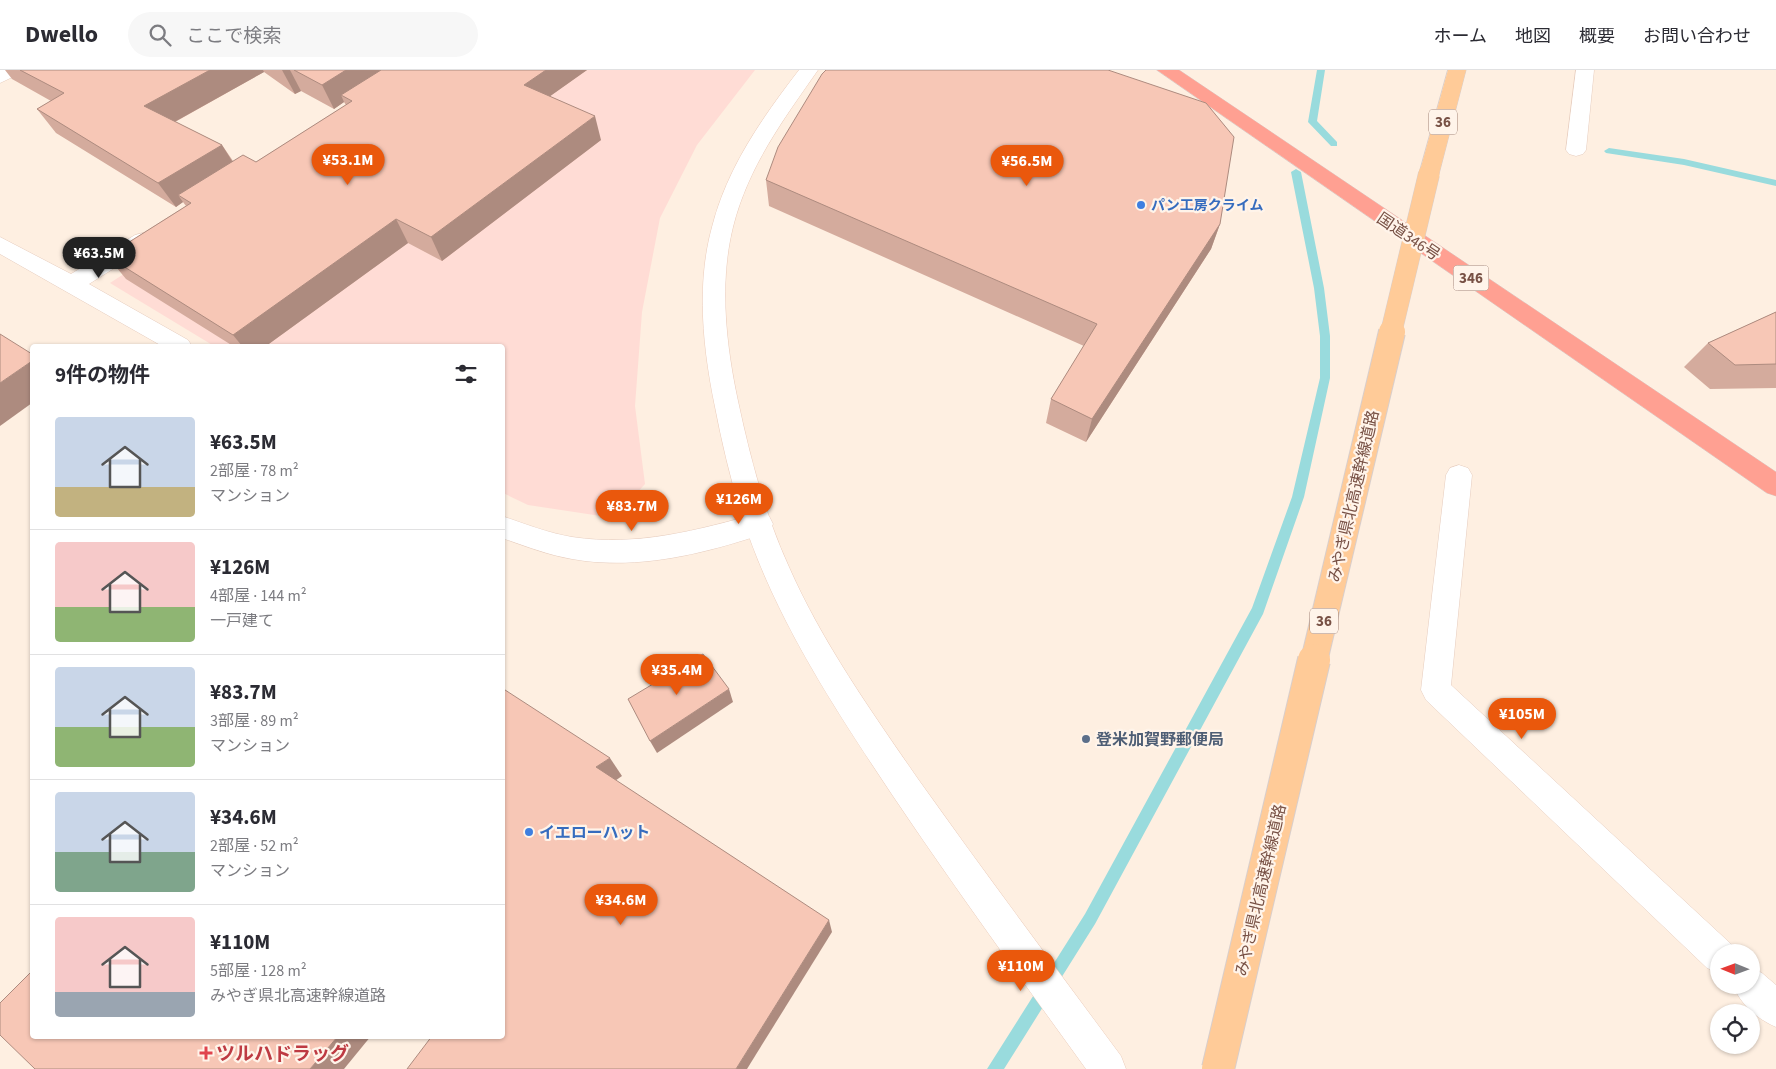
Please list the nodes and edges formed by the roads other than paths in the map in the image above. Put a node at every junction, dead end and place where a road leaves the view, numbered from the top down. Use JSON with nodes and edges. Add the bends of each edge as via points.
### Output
{"nodes":[{"id":1,"x":12,"y":70,"type":"edge"},
{"id":2,"x":809,"y":70,"type":"edge"},
{"id":3,"x":1166,"y":70,"type":"edge"},
{"id":4,"x":1457,"y":70,"type":"edge"},
{"id":5,"x":1585,"y":70,"type":"edge"},
{"id":6,"x":0,"y":77,"type":"edge"},
{"id":7,"x":1576,"y":150,"type":"dead end"},
{"id":8,"x":163,"y":227,"type":"edge"},
{"id":9,"x":0,"y":244,"type":"edge"},
{"id":10,"x":71,"y":285,"type":"junction"},
{"id":11,"x":176,"y":344,"type":"edge"},
{"id":12,"x":1459,"y":475,"type":"dead end"},
{"id":13,"x":1776,"y":486,"type":"edge"},
{"id":14,"x":760,"y":524,"type":"junction"},
{"id":15,"x":505,"y":528,"type":"edge"},
{"id":16,"x":1710,"y":948,"type":"edge"},
{"id":17,"x":1759,"y":994,"type":"edge"},
{"id":18,"x":1776,"y":1010,"type":"edge"},
{"id":19,"x":1108,"y":1069,"type":"edge"},
{"id":20,"x":1218,"y":1069,"type":"edge"}],
"edges":[{"from":1,"to":6,"type":"street"},
{"from":2,"to":14,"type":"street","via":[[761,136],[742,171],[727,211],[717,255],[717,348],[726,407]]},
{"from":3,"to":13,"type":"highway","name":"国道346号","number":"346"},
{"from":4,"to":20,"type":"main road","name":"みやぎ県北高速幹線道路","number":"36","bridge":true,"via":[[1428,174]]},
{"from":5,"to":7,"type":"street"},
{"from":8,"to":10,"type":"street"},
{"from":9,"to":10,"type":"street"},
{"from":10,"to":11,"type":"street"},
{"from":12,"to":16,"type":"street","via":[[1436,690]]},
{"from":14,"to":15,"type":"street","via":[[678,547],[610,553],[540,541]]},
{"from":14,"to":19,"type":"street","via":[[777,571],[863,726],[1012,939]]},
{"from":17,"to":18,"type":"street"}]}
